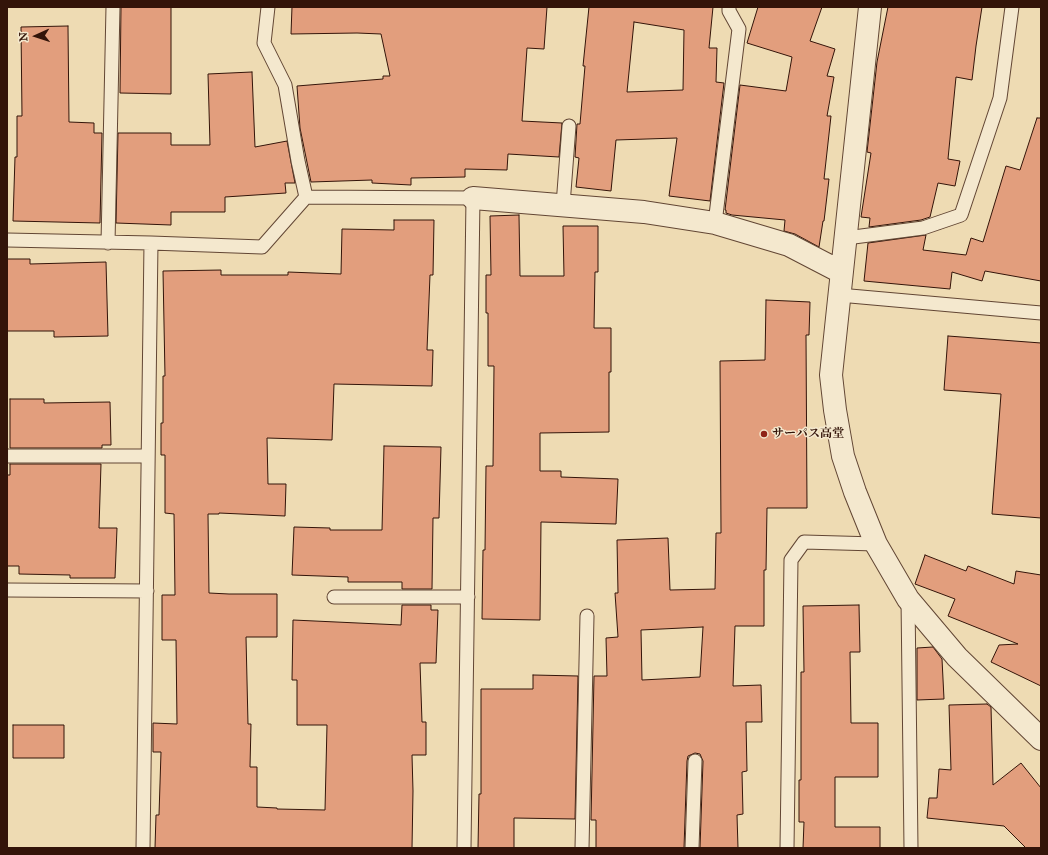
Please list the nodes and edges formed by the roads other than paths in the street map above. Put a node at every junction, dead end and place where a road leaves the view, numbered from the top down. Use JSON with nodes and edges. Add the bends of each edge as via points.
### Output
{"nodes":[{"id":1,"x":113,"y":7,"type":"edge"},
{"id":2,"x":268,"y":7,"type":"edge"},
{"id":3,"x":729,"y":7,"type":"edge"},
{"id":4,"x":870,"y":7,"type":"edge"},
{"id":5,"x":1012,"y":7,"type":"edge"},
{"id":6,"x":569,"y":126,"type":"dead end"},
{"id":7,"x":306,"y":197,"type":"junction"},
{"id":8,"x":473,"y":198,"type":"junction"},
{"id":9,"x":563,"y":205,"type":"junction"},
{"id":10,"x":715,"y":223,"type":"junction"},
{"id":11,"x":846,"y":238,"type":"junction"},
{"id":12,"x":7,"y":240,"type":"edge"},
{"id":13,"x":108,"y":243,"type":"junction"},
{"id":14,"x":151,"y":243,"type":"junction"},
{"id":15,"x":841,"y":272,"type":"junction"},
{"id":16,"x":839,"y":295,"type":"junction"},
{"id":17,"x":1041,"y":313,"type":"edge"},
{"id":18,"x":7,"y":456,"type":"edge"},
{"id":19,"x":148,"y":456,"type":"junction"},
{"id":20,"x":876,"y":544,"type":"junction"},
{"id":21,"x":7,"y":590,"type":"edge"},
{"id":22,"x":147,"y":591,"type":"junction"},
{"id":23,"x":334,"y":597,"type":"dead end"},
{"id":24,"x":468,"y":597,"type":"junction"},
{"id":25,"x":908,"y":599,"type":"junction"},
{"id":26,"x":587,"y":616,"type":"dead end"},
{"id":27,"x":1041,"y":739,"type":"edge"},
{"id":28,"x":695,"y":760,"type":"dead end"},
{"id":29,"x":143,"y":848,"type":"edge"},
{"id":30,"x":464,"y":848,"type":"edge"},
{"id":31,"x":582,"y":848,"type":"edge"},
{"id":32,"x":692,"y":848,"type":"edge"},
{"id":33,"x":787,"y":848,"type":"edge"},
{"id":34,"x":911,"y":848,"type":"edge"}],
"edges":[{"from":1,"to":13,"type":"lane"},
{"from":2,"to":7,"type":"lane","via":[[264,43],[285,85]]},
{"from":3,"to":10,"type":"lane","via":[[739,29]]},
{"from":4,"to":11,"type":"street"},
{"from":5,"to":11,"type":"lane","via":[[1000,98],[961,215],[923,228]]},
{"from":6,"to":9,"type":"lane"},
{"from":7,"to":8,"type":"lane"},
{"from":7,"to":14,"type":"lane","via":[[262,247]]},
{"from":8,"to":9,"type":"street"},
{"from":8,"to":24,"type":"lane"},
{"from":9,"to":10,"type":"street","via":[[644,212]]},
{"from":10,"to":15,"type":"street","via":[[789,245]]},
{"from":11,"to":15,"type":"street"},
{"from":12,"to":13,"type":"lane"},
{"from":13,"to":14,"type":"lane"},
{"from":14,"to":19,"type":"lane"},
{"from":15,"to":16,"type":"street"},
{"from":16,"to":17,"type":"lane"},
{"from":16,"to":20,"type":"street","via":[[831,375],[835,410],[844,456],[855,492]]},
{"from":18,"to":19,"type":"lane"},
{"from":19,"to":22,"type":"lane"},
{"from":20,"to":25,"type":"street"},
{"from":20,"to":33,"type":"lane","via":[[804,542],[791,560]]},
{"from":21,"to":22,"type":"lane"},
{"from":22,"to":29,"type":"lane"},
{"from":23,"to":24,"type":"lane"},
{"from":24,"to":30,"type":"lane"},
{"from":25,"to":27,"type":"street","via":[[957,657]]},
{"from":25,"to":34,"type":"lane"},
{"from":26,"to":31,"type":"lane"},
{"from":28,"to":32,"type":"lane"}]}
